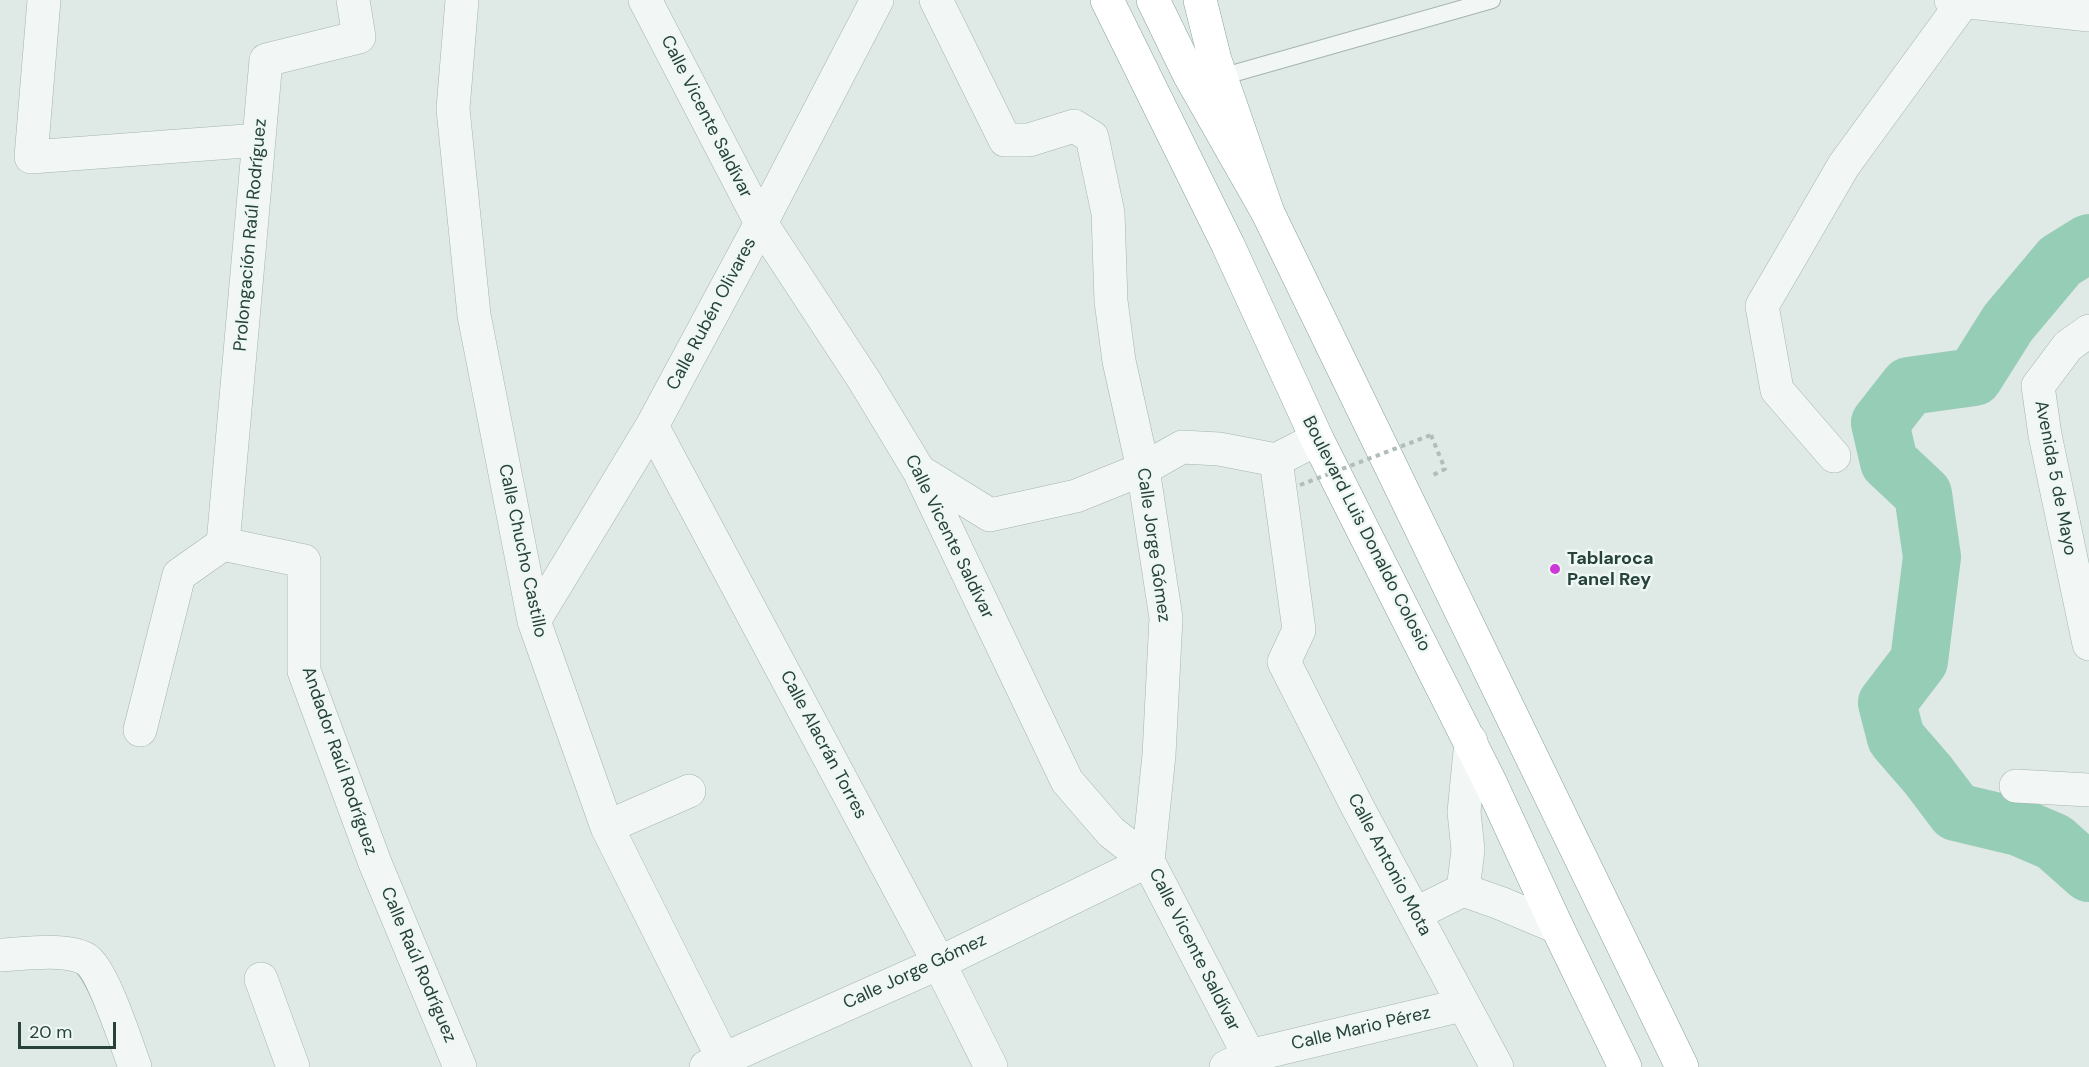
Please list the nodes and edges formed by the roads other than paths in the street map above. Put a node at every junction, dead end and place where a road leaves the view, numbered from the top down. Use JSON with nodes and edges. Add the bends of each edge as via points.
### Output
{"nodes":[{"id":1,"x":44,"y":0,"type":"edge"},
{"id":2,"x":353,"y":0,"type":"edge"},
{"id":3,"x":462,"y":0,"type":"edge"},
{"id":4,"x":645,"y":0,"type":"edge"},
{"id":5,"x":877,"y":0,"type":"edge"},
{"id":6,"x":936,"y":0,"type":"edge"},
{"id":7,"x":1107,"y":0,"type":"edge"},
{"id":8,"x":1153,"y":0,"type":"edge"},
{"id":9,"x":1200,"y":0,"type":"edge"},
{"id":10,"x":1492,"y":0,"type":"edge"},
{"id":11,"x":1957,"y":1,"type":"edge"},
{"id":12,"x":2089,"y":15,"type":"edge"},
{"id":13,"x":1221,"y":77,"type":"junction"},
{"id":14,"x":259,"y":140,"type":"junction"},
{"id":15,"x":1268,"y":213,"type":"junction"},
{"id":16,"x":761,"y":223,"type":"junction"},
{"id":17,"x":2089,"y":331,"type":"edge"},
{"id":18,"x":652,"y":426,"type":"junction"},
{"id":19,"x":1317,"y":439,"type":"junction"},
{"id":20,"x":1834,"y":456,"type":"dead end"},
{"id":21,"x":1276,"y":460,"type":"junction"},
{"id":22,"x":1143,"y":469,"type":"junction"},
{"id":23,"x":919,"y":471,"type":"junction"},
{"id":24,"x":223,"y":544,"type":"junction"},
{"id":25,"x":534,"y":621,"type":"junction"},
{"id":26,"x":2089,"y":644,"type":"edge"},
{"id":27,"x":140,"y":730,"type":"dead end"},
{"id":28,"x":1471,"y":741,"type":"junction"},
{"id":29,"x":2016,"y":786,"type":"dead end"},
{"id":30,"x":2089,"y":790,"type":"edge"},
{"id":31,"x":689,"y":791,"type":"dead end"},
{"id":32,"x":607,"y":827,"type":"junction"},
{"id":33,"x":1148,"y":861,"type":"junction"},
{"id":34,"x":375,"y":863,"type":"joint"},
{"id":35,"x":1463,"y":890,"type":"junction"},
{"id":36,"x":1415,"y":914,"type":"junction"},
{"id":37,"x":1557,"y":927,"type":"junction"},
{"id":38,"x":0,"y":955,"type":"edge"},
{"id":39,"x":939,"y":963,"type":"junction"},
{"id":40,"x":261,"y":979,"type":"dead end"},
{"id":41,"x":1462,"y":1005,"type":"junction"},
{"id":42,"x":1243,"y":1063,"type":"edge"},
{"id":43,"x":719,"y":1064,"type":"edge"},
{"id":44,"x":135,"y":1067,"type":"edge"},
{"id":45,"x":293,"y":1067,"type":"edge"},
{"id":46,"x":460,"y":1067,"type":"edge"},
{"id":47,"x":991,"y":1067,"type":"edge"},
{"id":48,"x":1497,"y":1067,"type":"edge"},
{"id":49,"x":1625,"y":1067,"type":"edge"},
{"id":50,"x":1682,"y":1067,"type":"edge"}],
"edges":[{"from":1,"to":14,"type":"street","via":[[31,157]]},
{"from":2,"to":14,"type":"street","name":"Prolongación Raúl Rodríguez","via":[[359,37],[266,60]]},
{"from":3,"to":25,"type":"street","name":"Calle Chucho Castillo","via":[[453,110],[474,315]]},
{"from":4,"to":16,"type":"street","name":"Calle Vicente Saldívar"},
{"from":5,"to":16,"type":"street","name":"Calle Rubén Olivares"},
{"from":6,"to":22,"type":"street","name":"Calle Jorge Gómez","via":[[1005,140],[1029,140],[1074,126],[1092,137],[1108,213],[1119,362]]},
{"from":7,"to":19,"type":"highway","name":"Boulevard Luis Donaldo Colosio","via":[[1228,245]]},
{"from":8,"to":15,"type":"highway","via":[[1189,74]]},
{"from":9,"to":13,"type":"highway"},
{"from":10,"to":13,"type":"lane"},
{"from":11,"to":12,"type":"street"},
{"from":11,"to":20,"type":"street","via":[[1844,165],[1762,306],[1777,390]]},
{"from":13,"to":15,"type":"highway"},
{"from":14,"to":24,"type":"street","name":"Prolongación Raúl Rodríguez"},
{"from":15,"to":50,"type":"highway"},
{"from":16,"to":18,"type":"street","name":"Calle Rubén Olivares"},
{"from":16,"to":23,"type":"street","name":"Calle Vicente Saldívar"},
{"from":17,"to":26,"type":"street","name":"Avenida 5 de Mayo","via":[[2068,346],[2038,386]]},
{"from":18,"to":25,"type":"street","name":"Calle Rubén Olivares"},
{"from":18,"to":39,"type":"street","name":"Calle Alacrán Torres"},
{"from":19,"to":21,"type":"street"},
{"from":19,"to":28,"type":"highway","name":"Boulevard Luis Donaldo Colosio"},
{"from":21,"to":22,"type":"street","via":[[1219,449],[1182,447]]},
{"from":21,"to":36,"type":"street","name":"Calle Antonio Mota","via":[[1299,630],[1284,662]]},
{"from":22,"to":23,"type":"street","via":[[1076,496],[990,515]]},
{"from":22,"to":33,"type":"street","name":"Calle Jorge Gómez","via":[[1166,618],[1159,754]]},
{"from":23,"to":33,"type":"street","name":"Calle Vicente Saldívar","via":[[1067,782],[1111,832]]},
{"from":24,"to":27,"type":"street","via":[[178,575]]},
{"from":24,"to":34,"type":"street","name":"Andador Raúl Rodríguez","via":[[304,561],[304,670]]},
{"from":25,"to":32,"type":"street","name":"Calle Chucho Castillo"},
{"from":28,"to":35,"type":"street","via":[[1464,812],[1468,850]]},
{"from":28,"to":37,"type":"highway","name":"Boulevard Luis Donaldo Colosio"},
{"from":29,"to":30,"type":"street"},
{"from":31,"to":32,"type":"street"},
{"from":32,"to":43,"type":"street","name":"Calle Chucho Castillo"},
{"from":33,"to":39,"type":"street","name":"Calle Jorge Gómez"},
{"from":33,"to":42,"type":"street","name":"Calle Vicente Saldívar"},
{"from":34,"to":46,"type":"street","name":"Calle Raúl Rodríguez"},
{"from":35,"to":36,"type":"street"},
{"from":35,"to":37,"type":"street"},
{"from":36,"to":41,"type":"street","name":"Calle Antonio Mota"},
{"from":37,"to":49,"type":"highway","name":"Boulevard Luis Donaldo Colosio"},
{"from":38,"to":44,"type":"street","via":[[66,953],[86,959],[100,977]]},
{"from":39,"to":43,"type":"street","name":"Calle Jorge Gómez"},
{"from":39,"to":47,"type":"street","name":"Calle Alacrán Torres"},
{"from":40,"to":45,"type":"street"},
{"from":41,"to":42,"type":"street","name":"Calle Mario Pérez"},
{"from":41,"to":48,"type":"street","name":"Calle Antonio Mota"}]}
